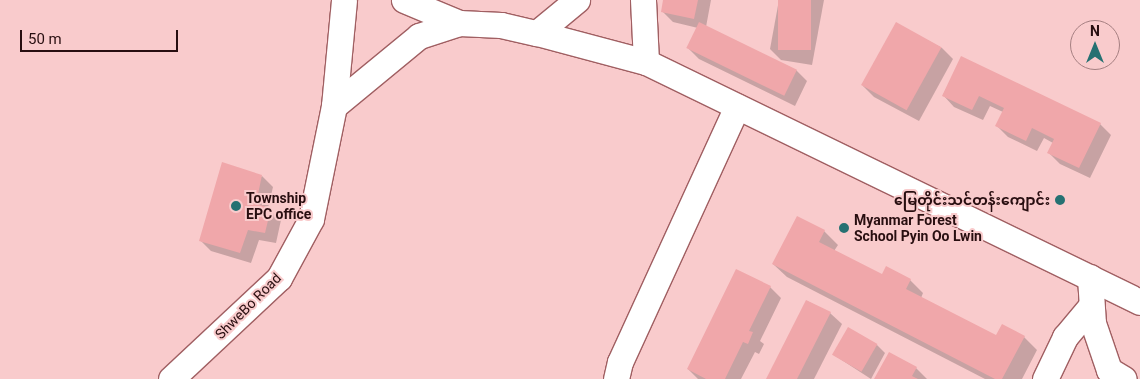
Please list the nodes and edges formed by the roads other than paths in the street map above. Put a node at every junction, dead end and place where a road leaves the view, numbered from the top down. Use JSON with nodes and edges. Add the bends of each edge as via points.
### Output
{"nodes":[{"id":1,"x":344,"y":0,"type":"edge"},
{"id":2,"x":404,"y":0,"type":"edge"},
{"id":3,"x":577,"y":0,"type":"edge"},
{"id":4,"x":643,"y":0,"type":"edge"},
{"id":5,"x":459,"y":23,"type":"junction"},
{"id":6,"x":537,"y":33,"type":"junction"},
{"id":7,"x":646,"y":62,"type":"junction"},
{"id":8,"x":334,"y":106,"type":"junction"},
{"id":9,"x":737,"y":106,"type":"junction"},
{"id":10,"x":1090,"y":277,"type":"junction"},
{"id":11,"x":1140,"y":302,"type":"edge"},
{"id":12,"x":1090,"y":307,"type":"junction"},
{"id":13,"x":171,"y":379,"type":"edge"},
{"id":14,"x":616,"y":379,"type":"edge"},
{"id":15,"x":1045,"y":379,"type":"edge"},
{"id":16,"x":1124,"y":379,"type":"edge"}],
"edges":[{"from":1,"to":8,"type":"street","name":"ShweBo Road"},
{"from":2,"to":5,"type":"street"},
{"from":3,"to":6,"type":"street"},
{"from":4,"to":7,"type":"street"},
{"from":5,"to":6,"type":"street"},
{"from":5,"to":8,"type":"street","via":[[419,36]]},
{"from":6,"to":7,"type":"street"},
{"from":7,"to":9,"type":"street"},
{"from":8,"to":13,"type":"street","name":"ShweBo Road","via":[[312,219],[279,278]]},
{"from":9,"to":10,"type":"street"},
{"from":9,"to":14,"type":"street","via":[[620,362]]},
{"from":10,"to":11,"type":"street"},
{"from":10,"to":12,"type":"street"},
{"from":12,"to":15,"type":"street","via":[[1065,337]]},
{"from":12,"to":16,"type":"street","via":[[1109,370]]}]}
